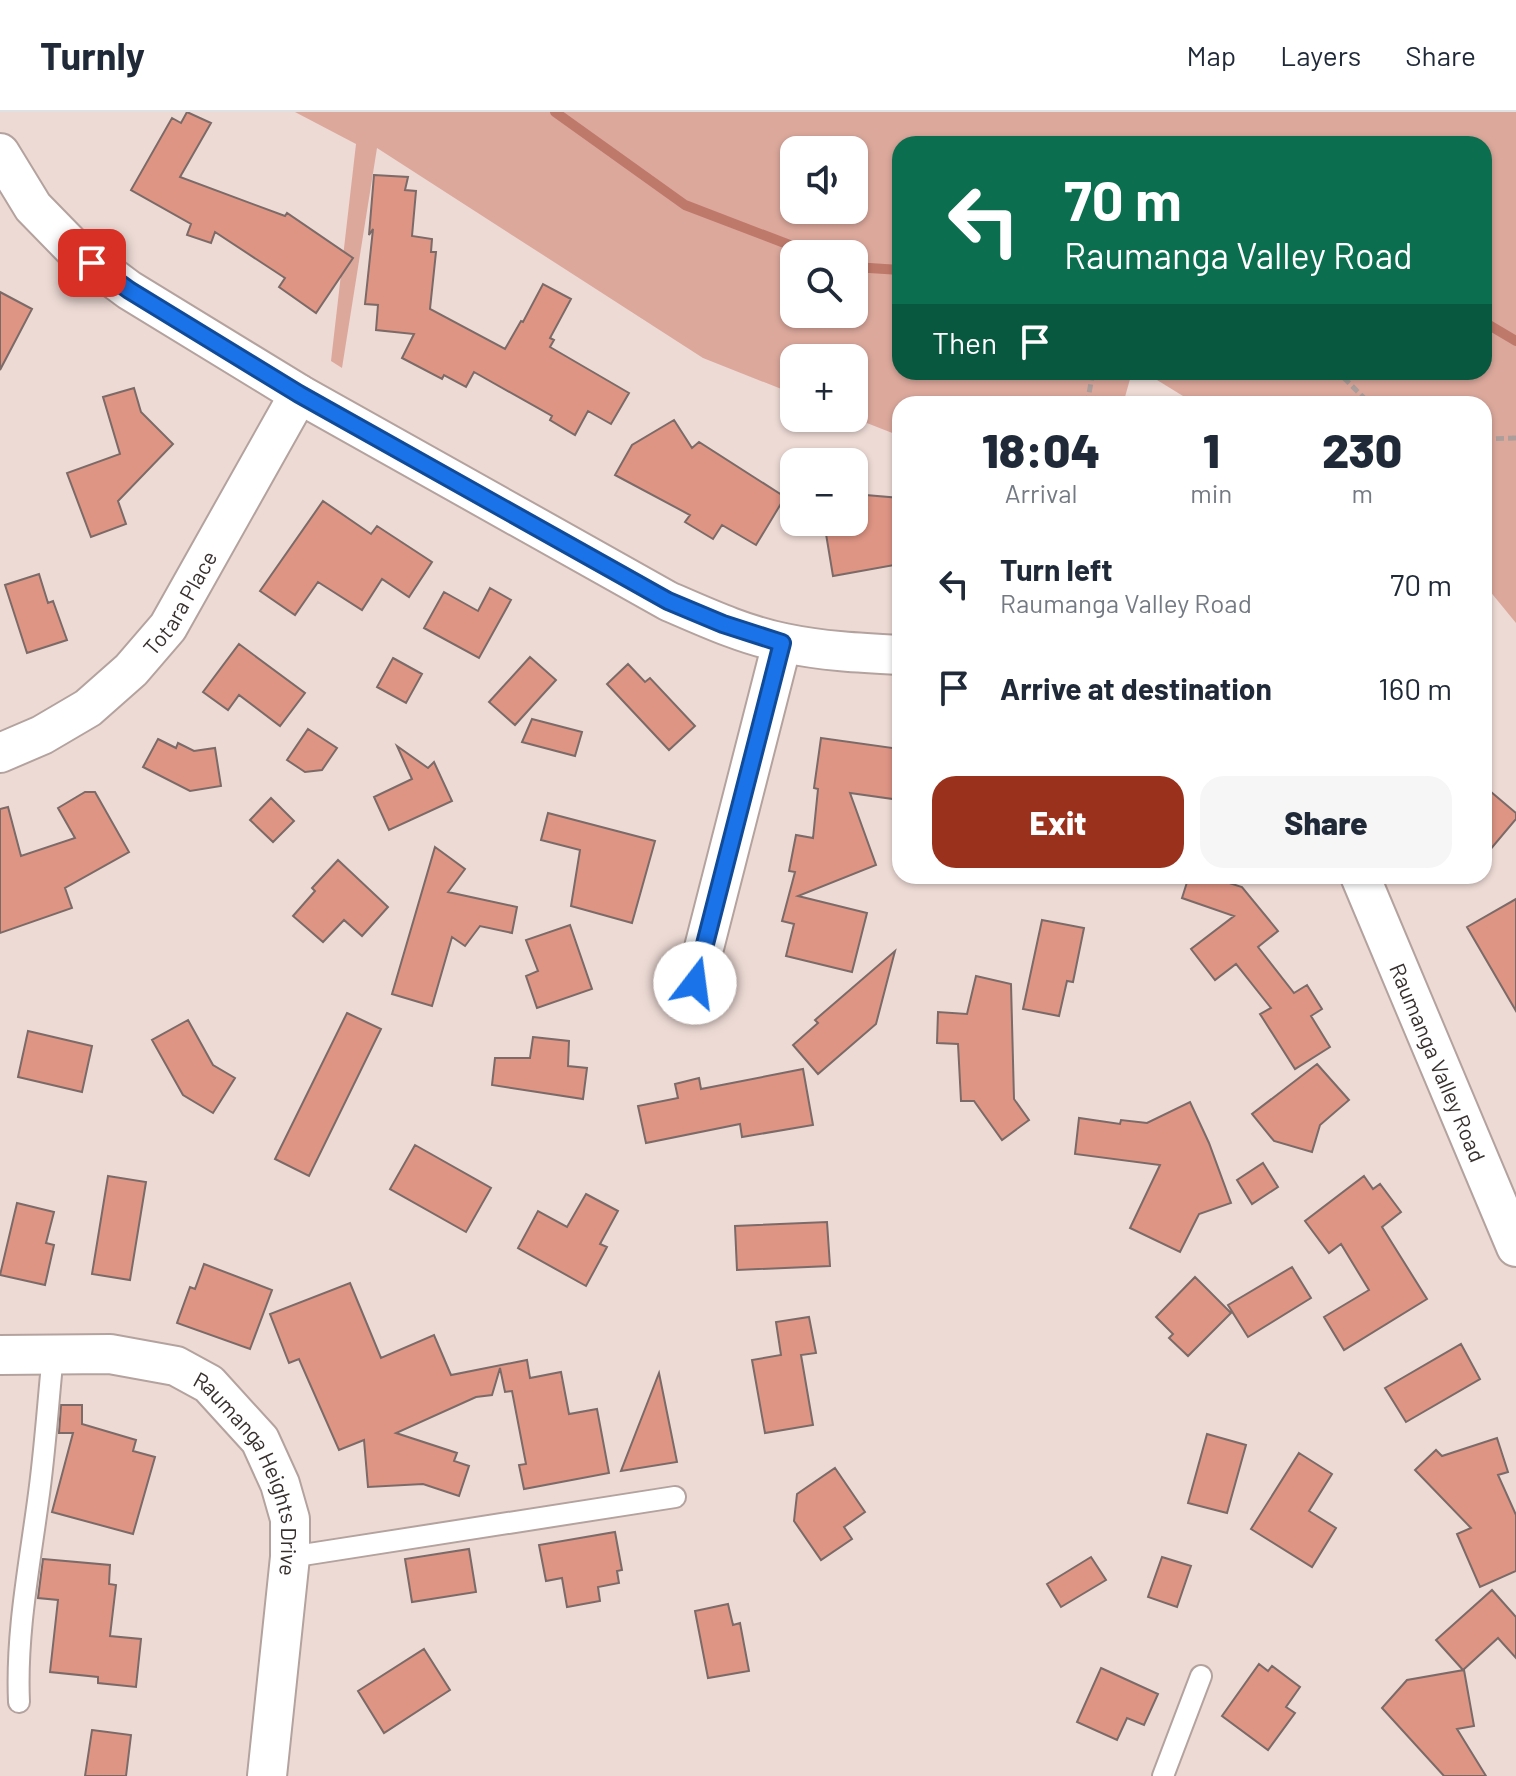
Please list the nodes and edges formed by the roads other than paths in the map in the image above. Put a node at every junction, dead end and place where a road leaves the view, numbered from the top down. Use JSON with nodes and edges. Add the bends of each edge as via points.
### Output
{"nodes":[{"id":1,"x":0,"y":153,"type":"edge"},
{"id":2,"x":299,"y":394,"type":"junction"},
{"id":3,"x":782,"y":643,"type":"junction"},
{"id":4,"x":892,"y":655,"type":"edge"},
{"id":5,"x":0,"y":753,"type":"edge"},
{"id":6,"x":1363,"y":884,"type":"edge"},
{"id":7,"x":695,"y":983,"type":"dead end"},
{"id":8,"x":1516,"y":1247,"type":"edge"},
{"id":9,"x":53,"y":1354,"type":"junction"},
{"id":10,"x":0,"y":1355,"type":"edge"},
{"id":11,"x":675,"y":1497,"type":"dead end"},
{"id":12,"x":290,"y":1557,"type":"junction"},
{"id":13,"x":1201,"y":1676,"type":"dead end"},
{"id":14,"x":19,"y":1702,"type":"dead end"},
{"id":15,"x":267,"y":1776,"type":"edge"},
{"id":16,"x":1163,"y":1776,"type":"edge"}],
"edges":[{"from":1,"to":2,"type":"street","via":[[33,207],[74,249],[129,290]]},
{"from":2,"to":3,"type":"street","via":[[668,601]]},
{"from":2,"to":5,"type":"street","name":"Totara Place","via":[[168,627],[88,708]]},
{"from":3,"to":4,"type":"street"},
{"from":3,"to":7,"type":"street"},
{"from":6,"to":8,"type":"street","name":"Raumanga Valley Road"},
{"from":9,"to":10,"type":"street","name":"Raumanga Heights Drive"},
{"from":9,"to":12,"type":"street","name":"Raumanga Heights Drive","via":[[150,1360],[176,1366],[209,1384],[260,1440],[290,1519]]},
{"from":9,"to":14,"type":"lane","via":[[22,1606]]},
{"from":11,"to":12,"type":"lane"},
{"from":12,"to":15,"type":"street","name":"Raumanga Heights Drive"},
{"from":13,"to":16,"type":"lane"}]}
